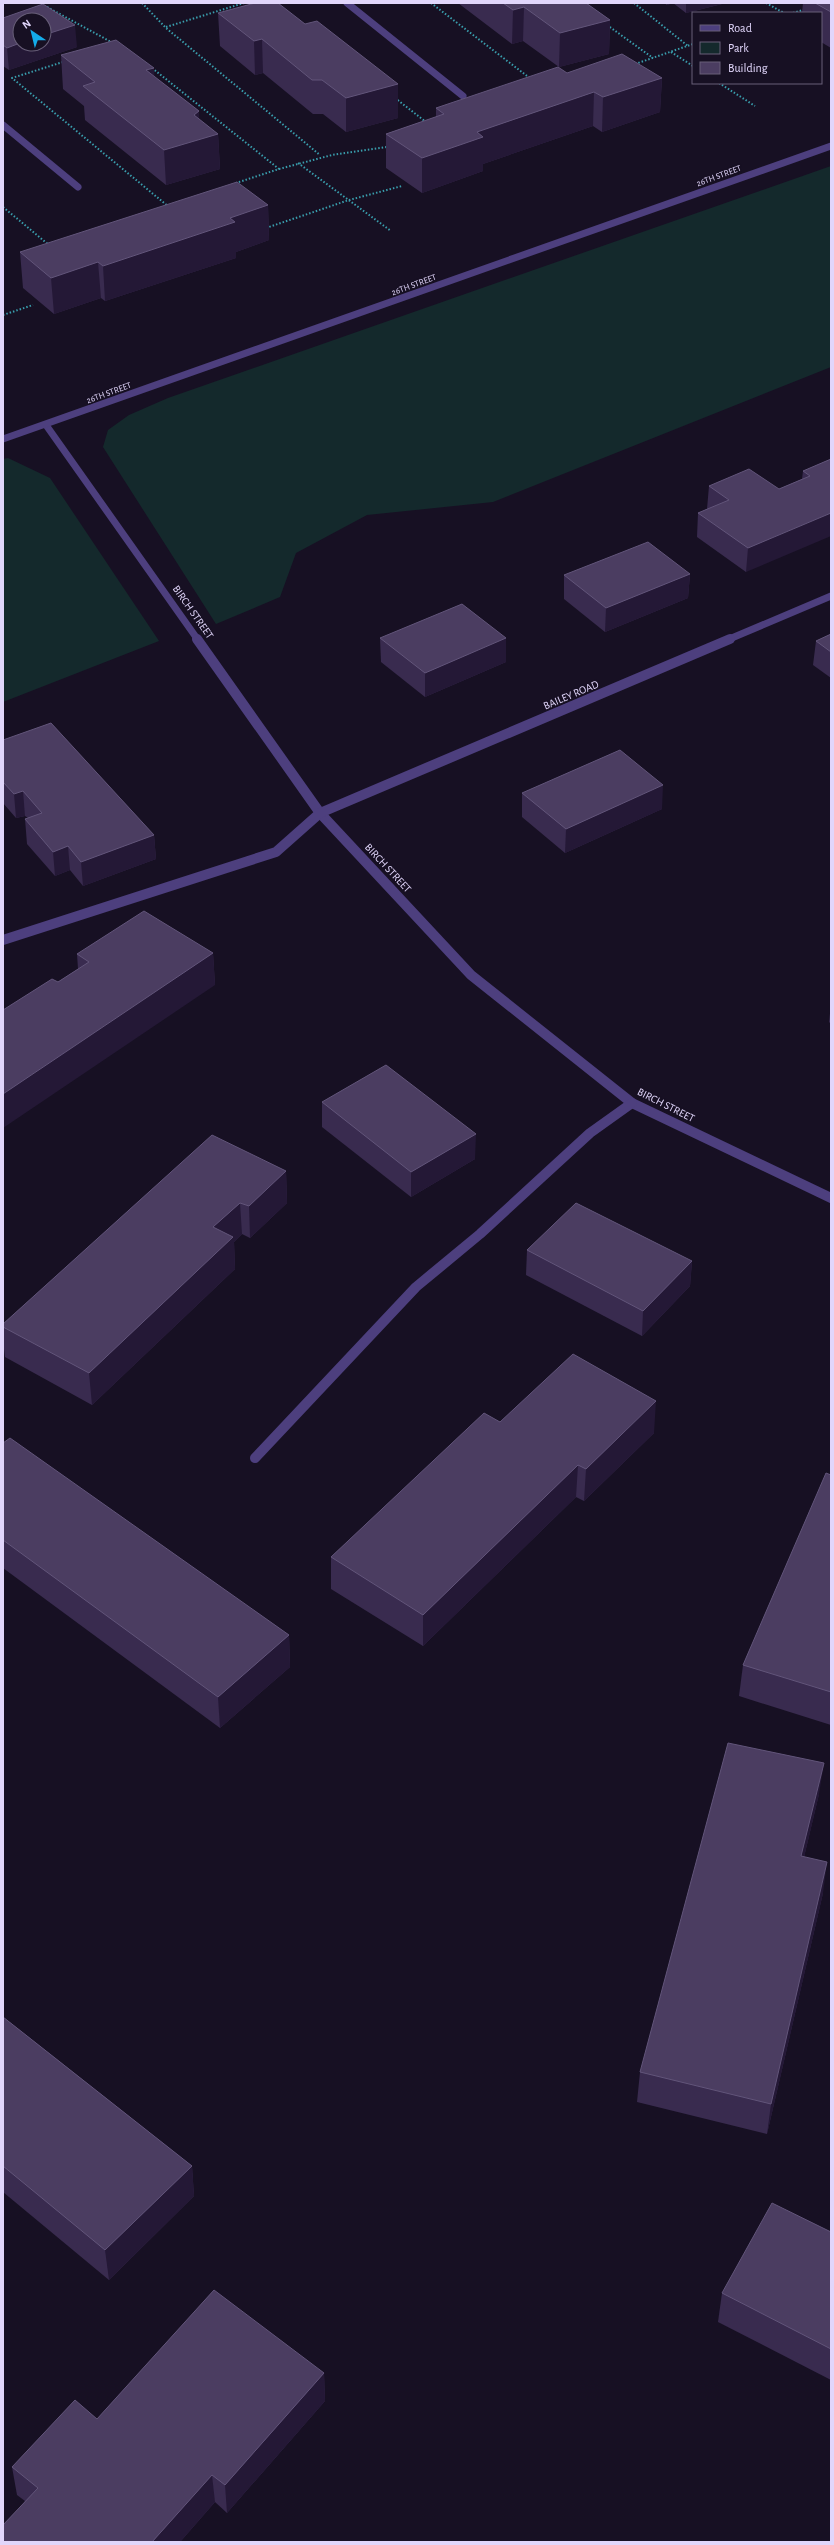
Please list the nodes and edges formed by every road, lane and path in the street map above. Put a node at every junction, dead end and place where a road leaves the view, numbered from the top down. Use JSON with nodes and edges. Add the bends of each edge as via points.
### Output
{"nodes":[{"id":1,"x":142,"y":3,"type":"edge"},
{"id":2,"x":244,"y":3,"type":"edge"},
{"id":3,"x":347,"y":3,"type":"edge"},
{"id":4,"x":431,"y":3,"type":"edge"},
{"id":5,"x":634,"y":3,"type":"edge"},
{"id":6,"x":766,"y":3,"type":"edge"},
{"id":7,"x":812,"y":7,"type":"dead end"},
{"id":8,"x":782,"y":12,"type":"edge"},
{"id":9,"x":796,"y":12,"type":"edge"},
{"id":10,"x":603,"y":21,"type":"edge"},
{"id":11,"x":166,"y":28,"type":"junction"},
{"id":12,"x":688,"y":46,"type":"dead end"},
{"id":13,"x":670,"y":52,"type":"dead end"},
{"id":14,"x":653,"y":58,"type":"dead end"},
{"id":15,"x":692,"y":65,"type":"edge"},
{"id":16,"x":150,"y":66,"type":"edge"},
{"id":17,"x":537,"y":83,"type":"edge"},
{"id":18,"x":721,"y":84,"type":"edge"},
{"id":19,"x":462,"y":96,"type":"dead end"},
{"id":20,"x":394,"y":97,"type":"dead end"},
{"id":21,"x":755,"y":106,"type":"dead end"},
{"id":22,"x":3,"y":125,"type":"edge"},
{"id":23,"x":431,"y":126,"type":"edge"},
{"id":24,"x":831,"y":146,"type":"edge"},
{"id":25,"x":320,"y":156,"type":"dead end"},
{"id":26,"x":297,"y":163,"type":"dead end"},
{"id":27,"x":234,"y":184,"type":"edge"},
{"id":28,"x":78,"y":186,"type":"dead end"},
{"id":29,"x":402,"y":186,"type":"edge"},
{"id":30,"x":349,"y":200,"type":"junction"},
{"id":31,"x":174,"y":203,"type":"edge"},
{"id":32,"x":167,"y":205,"type":"edge"},
{"id":33,"x":266,"y":228,"type":"edge"},
{"id":34,"x":391,"y":231,"type":"dead end"},
{"id":35,"x":33,"y":305,"type":"edge"},
{"id":36,"x":3,"y":315,"type":"edge"},
{"id":37,"x":46,"y":425,"type":"junction"},
{"id":38,"x":3,"y":439,"type":"edge"},
{"id":39,"x":831,"y":596,"type":"edge"},
{"id":40,"x":320,"y":813,"type":"junction"},
{"id":41,"x":3,"y":940,"type":"edge"},
{"id":42,"x":632,"y":1103,"type":"junction"},
{"id":43,"x":831,"y":1198,"type":"edge"},
{"id":44,"x":255,"y":1458,"type":"dead end"}],
"edges":[{"from":1,"to":11,"type":"path"},
{"from":2,"to":11,"type":"path"},
{"from":3,"to":19,"type":"street"},
{"from":4,"to":17,"type":"path"},
{"from":5,"to":12,"type":"path"},
{"from":6,"to":8,"type":"path"},
{"from":7,"to":9,"type":"path"},
{"from":10,"to":14,"type":"path"},
{"from":11,"to":25,"type":"path"},
{"from":13,"to":15,"type":"path"},
{"from":16,"to":27,"type":"path","via":[[279,169]]},
{"from":18,"to":21,"type":"path"},
{"from":20,"to":23,"type":"path"},
{"from":22,"to":28,"type":"street"},
{"from":24,"to":37,"type":"street","name":"26TH STREET"},
{"from":26,"to":30,"type":"path"},
{"from":29,"to":30,"type":"path"},
{"from":30,"to":33,"type":"path"},
{"from":30,"to":34,"type":"path"},
{"from":31,"to":32,"type":"path"},
{"from":35,"to":36,"type":"path"},
{"from":37,"to":38,"type":"street","name":"26TH STREET"},
{"from":37,"to":40,"type":"street","name":"BIRCH STREET"},
{"from":39,"to":40,"type":"street","name":"BAILEY ROAD"},
{"from":40,"to":41,"type":"street","name":"BAILEY ROAD","via":[[276,852]]},
{"from":40,"to":42,"type":"street","name":"BIRCH STREET","via":[[470,975]]},
{"from":42,"to":43,"type":"street","name":"BIRCH STREET"},
{"from":42,"to":44,"type":"street","via":[[590,1133],[480,1234],[416,1287]]}]}
